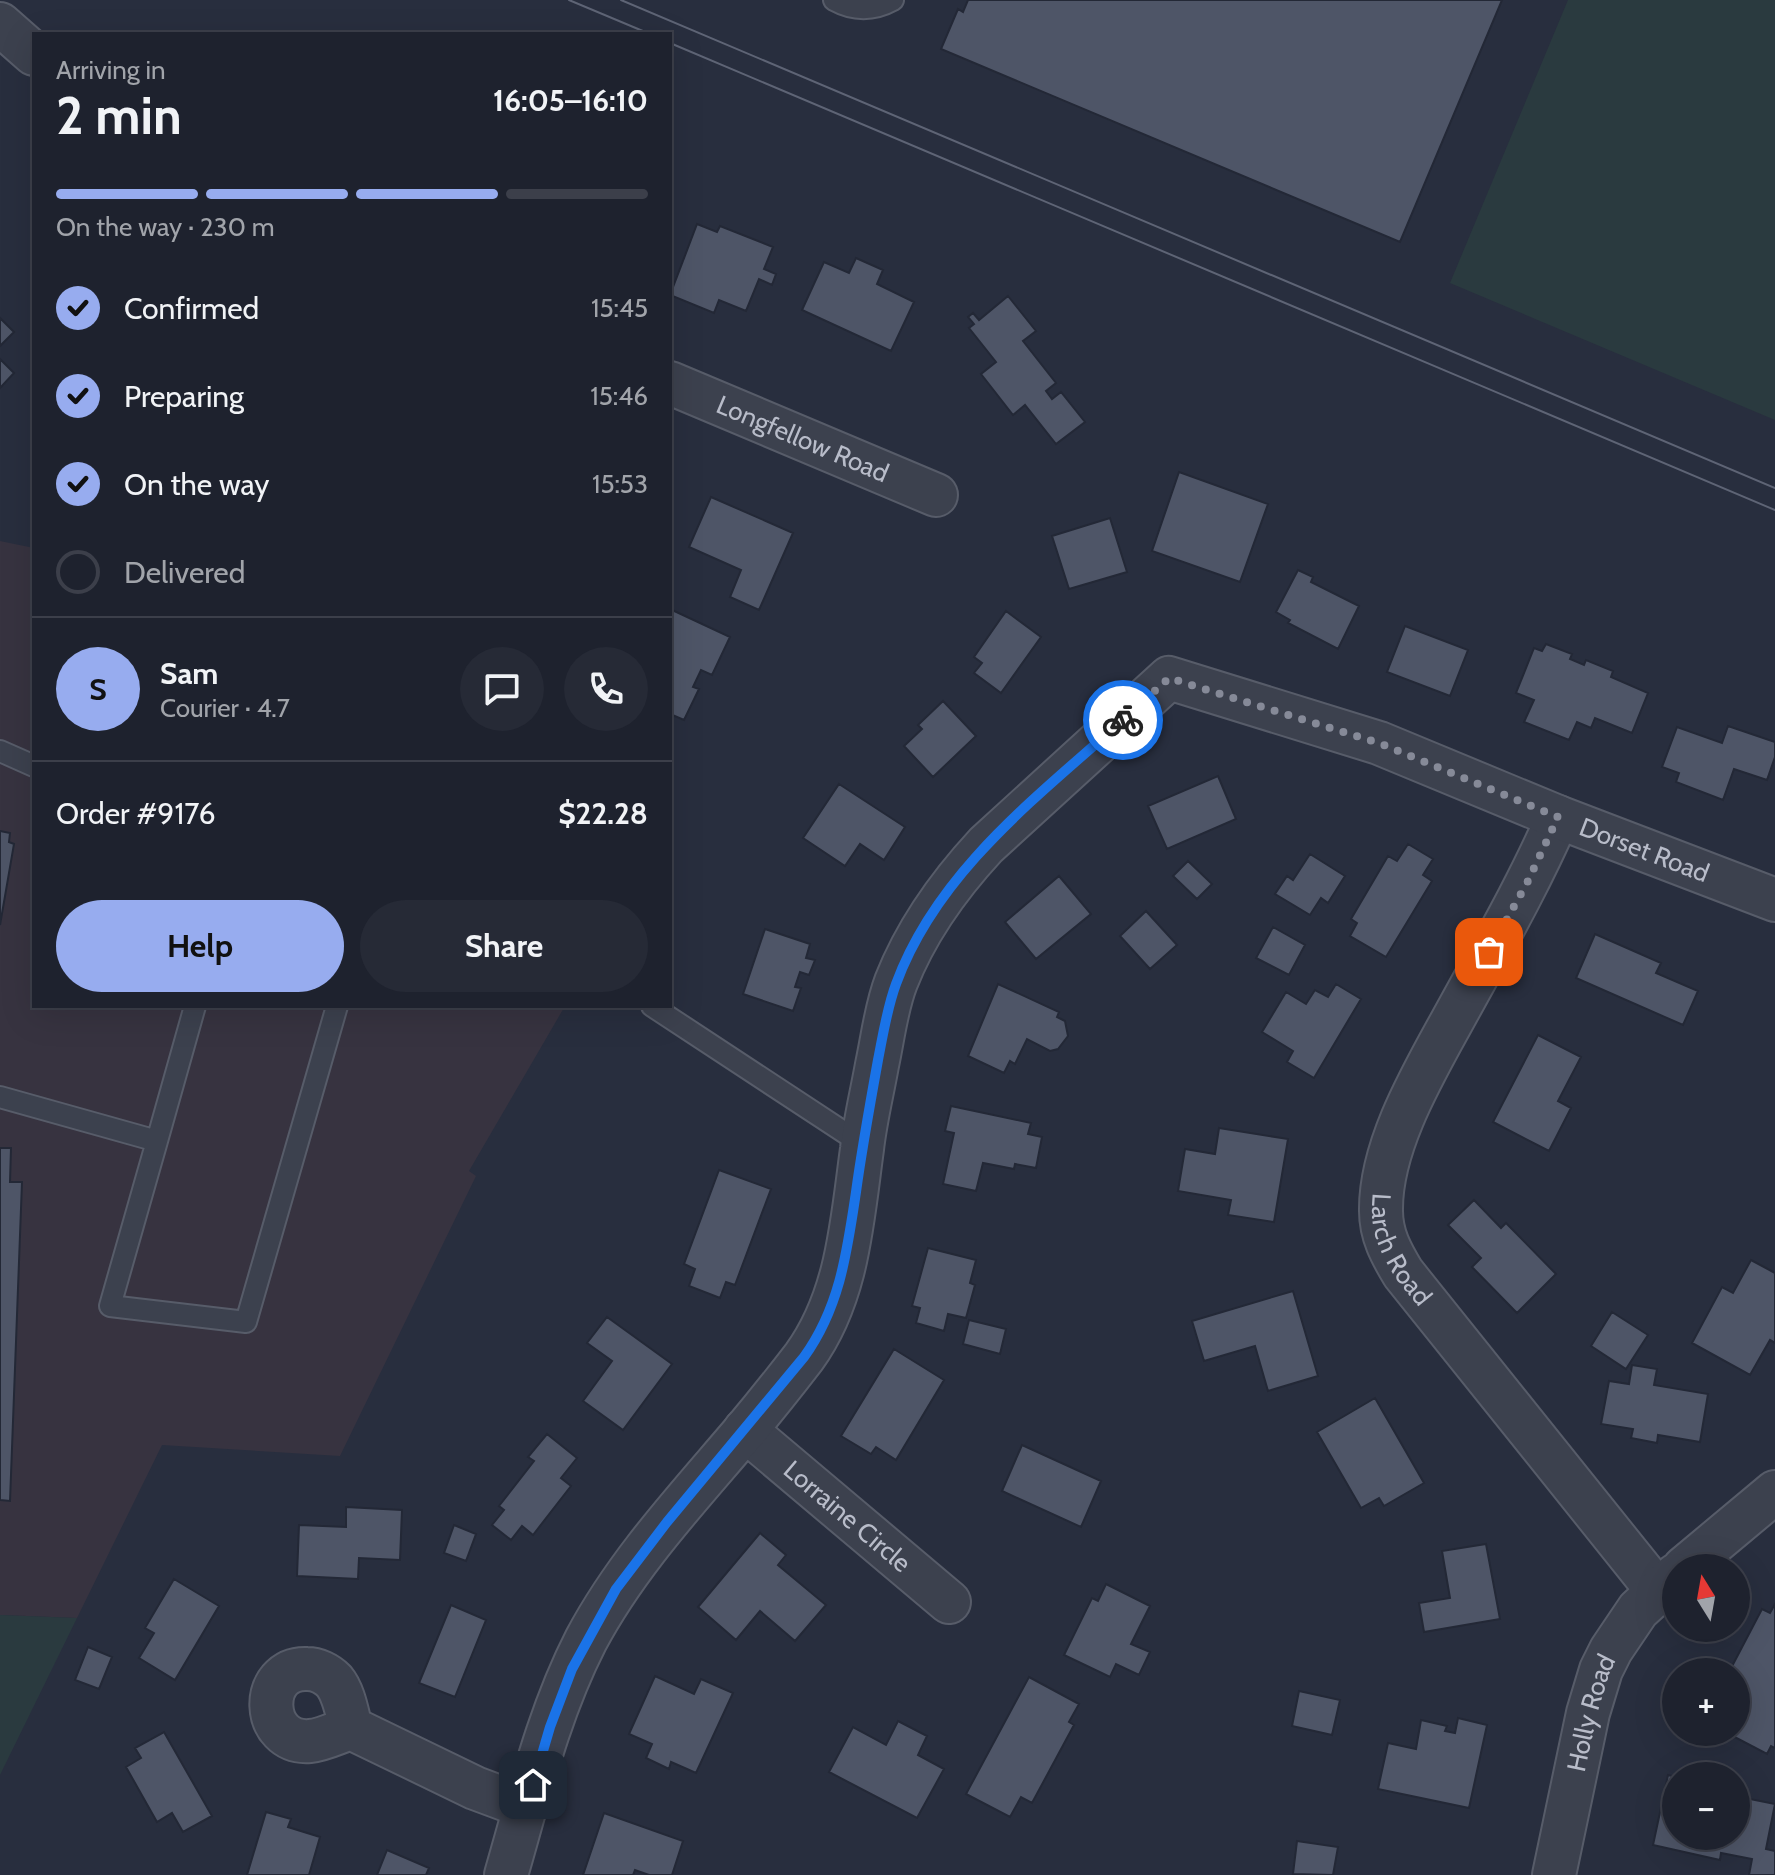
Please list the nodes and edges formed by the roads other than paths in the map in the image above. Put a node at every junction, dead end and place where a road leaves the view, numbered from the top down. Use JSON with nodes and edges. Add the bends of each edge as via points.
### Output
{"nodes":[{"id":1,"x":834,"y":0,"type":"edge"},
{"id":2,"x":893,"y":0,"type":"edge"},
{"id":3,"x":0,"y":24,"type":"edge"},
{"id":4,"x":32,"y":52,"type":"edge"},
{"id":5,"x":672,"y":386,"type":"edge"},
{"id":6,"x":936,"y":495,"type":"dead end"},
{"id":7,"x":0,"y":751,"type":"edge"},
{"id":8,"x":32,"y":765,"type":"edge"},
{"id":9,"x":1558,"y":817,"type":"junction"},
{"id":10,"x":1775,"y":900,"type":"edge"},
{"id":11,"x":194,"y":1008,"type":"edge"},
{"id":12,"x":336,"y":1008,"type":"edge"},
{"id":13,"x":655,"y":1008,"type":"edge"},
{"id":14,"x":0,"y":1097,"type":"edge"},
{"id":15,"x":157,"y":1141,"type":"junction"},
{"id":16,"x":862,"y":1144,"type":"junction"},
{"id":17,"x":745,"y":1430,"type":"junction"},
{"id":18,"x":1775,"y":1492,"type":"edge"},
{"id":19,"x":1701,"y":1554,"type":"edge"},
{"id":20,"x":1662,"y":1567,"type":"edge"},
{"id":21,"x":1662,"y":1589,"type":"edge"},
{"id":22,"x":949,"y":1602,"type":"dead end"},
{"id":23,"x":351,"y":1728,"type":"dead end"},
{"id":24,"x":526,"y":1807,"type":"junction"},
{"id":25,"x":506,"y":1875,"type":"edge"},
{"id":26,"x":1554,"y":1875,"type":"edge"}],
"edges":[{"from":1,"to":2,"type":"lane","via":[[863,9]]},
{"from":3,"to":4,"type":"street"},
{"from":5,"to":6,"type":"street","name":"Longfellow Road"},
{"from":7,"to":8,"type":"lane"},
{"from":9,"to":10,"type":"street","name":"Dorset Road"},
{"from":9,"to":16,"type":"street","name":"Dorset Road","via":[[1379,743],[1169,678],[1010,821],[965,868],[934,911],[890,1000]]},
{"from":9,"to":20,"type":"street","name":"Larch Road","via":[[1407,1109],[1383,1190],[1382,1223],[1403,1273]]},
{"from":11,"to":15,"type":"lane"},
{"from":12,"to":15,"type":"lane","via":[[246,1322],[110,1306]]},
{"from":13,"to":16,"type":"lane"},
{"from":14,"to":15,"type":"lane"},
{"from":16,"to":17,"type":"street","name":"Dorset Road","via":[[847,1254],[830,1314],[820,1336]]},
{"from":17,"to":22,"type":"street","name":"Lorraine Circle"},
{"from":17,"to":24,"type":"street","name":"Dorset Road","via":[[616,1589],[561,1697]]},
{"from":18,"to":19,"type":"street","name":"Holly Road"},
{"from":21,"to":26,"type":"street","name":"Holly Road","via":[[1623,1630],[1601,1670]]},
{"from":23,"to":24,"type":"street"},
{"from":24,"to":25,"type":"street","name":"Dorset Road"}]}
